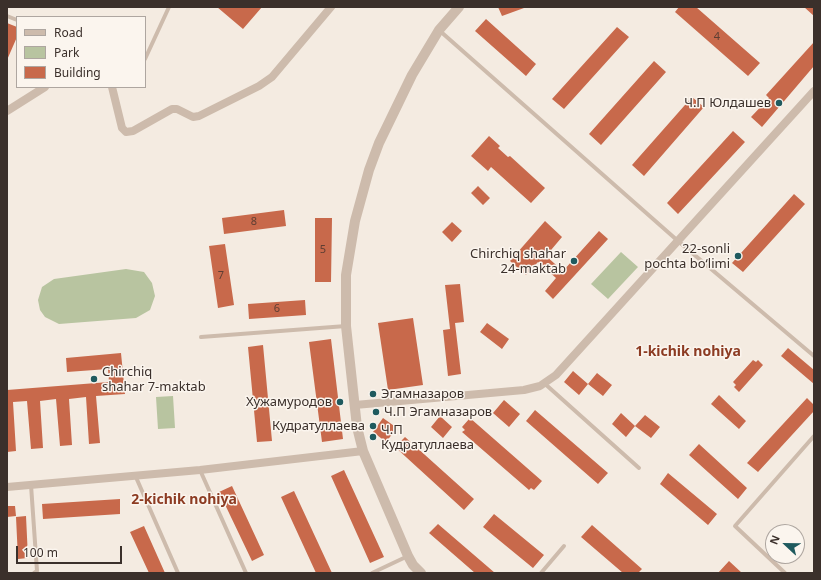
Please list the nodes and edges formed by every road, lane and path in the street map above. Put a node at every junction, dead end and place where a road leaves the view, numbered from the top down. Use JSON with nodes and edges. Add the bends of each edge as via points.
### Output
{"nodes":[{"id":1,"x":169,"y":7,"type":"edge"},
{"id":2,"x":331,"y":7,"type":"edge"},
{"id":3,"x":459,"y":7,"type":"edge"},
{"id":4,"x":439,"y":30,"type":"junction"},
{"id":5,"x":146,"y":57,"type":"edge"},
{"id":6,"x":43,"y":88,"type":"edge"},
{"id":7,"x":112,"y":88,"type":"edge"},
{"id":8,"x":814,"y":90,"type":"edge"},
{"id":9,"x":7,"y":111,"type":"edge"},
{"id":10,"x":678,"y":241,"type":"junction"},
{"id":11,"x":346,"y":326,"type":"junction"},
{"id":12,"x":201,"y":337,"type":"dead end"},
{"id":13,"x":814,"y":356,"type":"edge"},
{"id":14,"x":544,"y":383,"type":"junction"},
{"id":15,"x":355,"y":404,"type":"junction"},
{"id":16,"x":814,"y":436,"type":"edge"},
{"id":17,"x":363,"y":451,"type":"junction"},
{"id":18,"x":639,"y":468,"type":"dead end"},
{"id":19,"x":200,"y":470,"type":"junction"},
{"id":20,"x":134,"y":475,"type":"junction"},
{"id":21,"x":31,"y":485,"type":"junction"},
{"id":22,"x":7,"y":487,"type":"edge"},
{"id":23,"x":564,"y":546,"type":"dead end"},
{"id":24,"x":408,"y":556,"type":"junction"},
{"id":25,"x":34,"y":573,"type":"edge"},
{"id":26,"x":178,"y":573,"type":"edge"},
{"id":27,"x":246,"y":573,"type":"edge"},
{"id":28,"x":372,"y":573,"type":"edge"},
{"id":29,"x":421,"y":573,"type":"edge"},
{"id":30,"x":541,"y":573,"type":"edge"},
{"id":31,"x":785,"y":573,"type":"edge"}],
"edges":[{"from":1,"to":5,"type":"lane"},
{"from":2,"to":7,"type":"street","via":[[272,77],[199,116],[193,117],[172,109],[133,132],[126,132],[122,128]]},
{"from":3,"to":4,"type":"street"},
{"from":4,"to":10,"type":"lane"},
{"from":4,"to":11,"type":"street","via":[[393,113],[369,170],[348,255]]},
{"from":6,"to":9,"type":"street"},
{"from":8,"to":10,"type":"street"},
{"from":10,"to":13,"type":"lane"},
{"from":10,"to":14,"type":"street","via":[[556,375]]},
{"from":11,"to":12,"type":"lane"},
{"from":11,"to":15,"type":"street"},
{"from":14,"to":15,"type":"street","via":[[524,390]]},
{"from":14,"to":18,"type":"lane"},
{"from":15,"to":17,"type":"street"},
{"from":16,"to":31,"type":"lane","via":[[735,526]]},
{"from":17,"to":19,"type":"street"},
{"from":17,"to":24,"type":"street"},
{"from":19,"to":20,"type":"street"},
{"from":19,"to":27,"type":"lane"},
{"from":20,"to":21,"type":"street"},
{"from":20,"to":26,"type":"lane"},
{"from":21,"to":22,"type":"street"},
{"from":21,"to":25,"type":"lane","via":[[37,571]]},
{"from":23,"to":30,"type":"lane"},
{"from":24,"to":28,"type":"lane"},
{"from":24,"to":29,"type":"street"}]}
